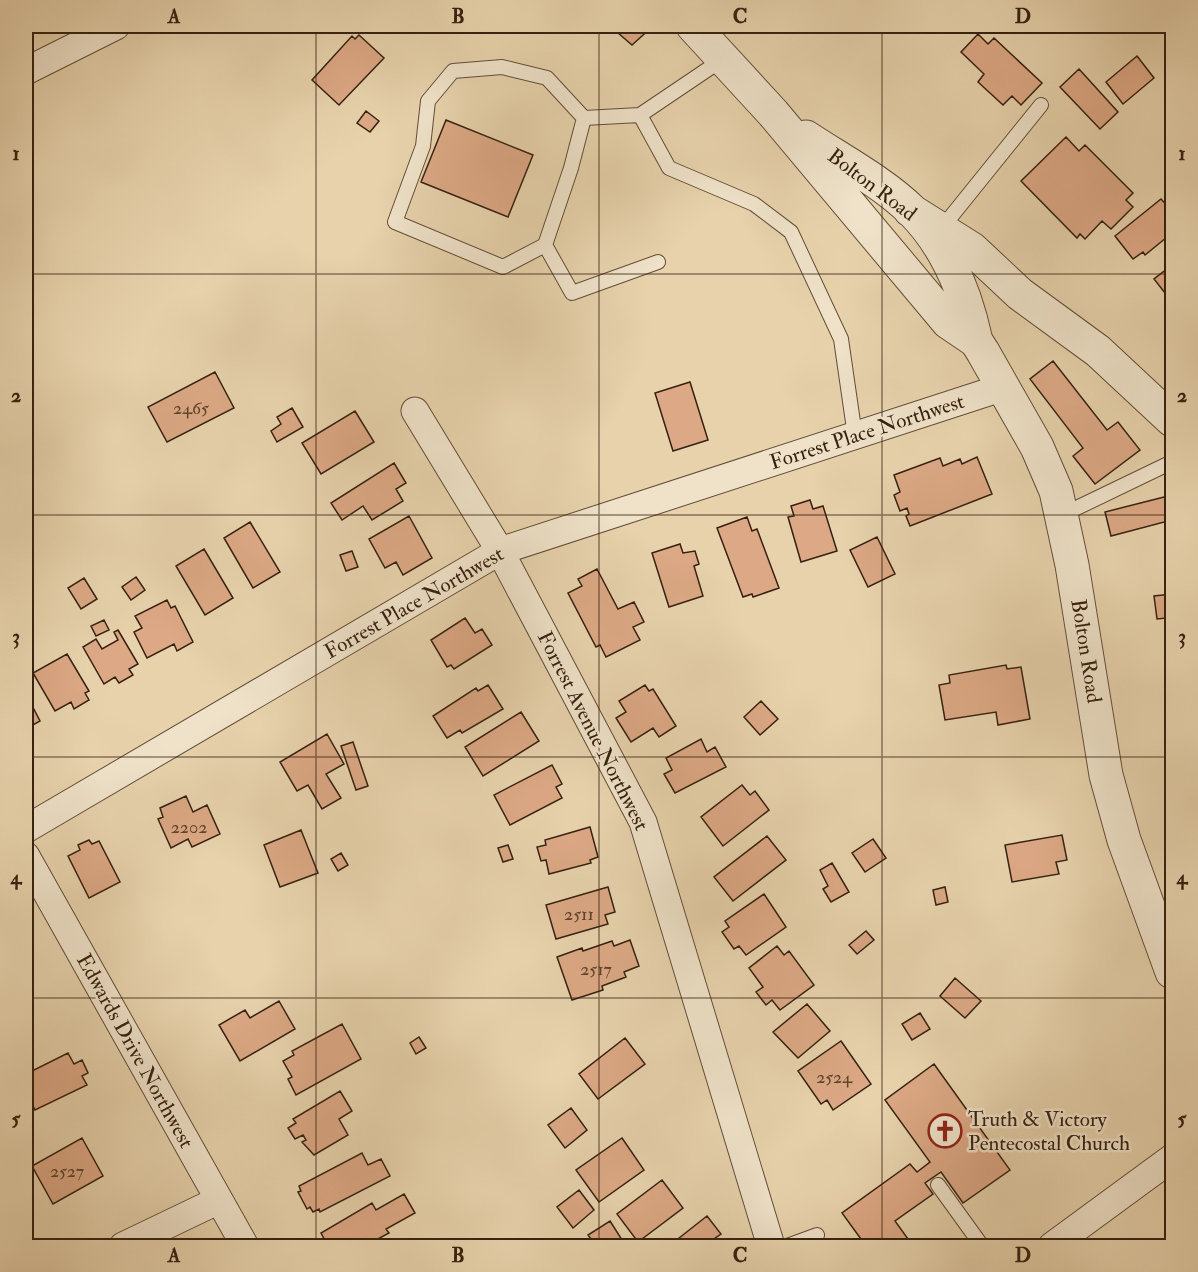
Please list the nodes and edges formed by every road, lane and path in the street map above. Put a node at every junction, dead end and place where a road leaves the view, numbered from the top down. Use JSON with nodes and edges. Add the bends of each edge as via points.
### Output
{"nodes":[{"id":1,"x":116,"y":26,"type":"edge"},
{"id":2,"x":693,"y":26,"type":"edge"},
{"id":3,"x":724,"y":59,"type":"junction"},
{"id":4,"x":26,"y":71,"type":"edge"},
{"id":5,"x":1041,"y":105,"type":"dead end"},
{"id":6,"x":774,"y":113,"type":"junction"},
{"id":7,"x":640,"y":115,"type":"junction"},
{"id":8,"x":584,"y":118,"type":"junction"},
{"id":9,"x":820,"y":169,"type":"junction"},
{"id":10,"x":943,"y":243,"type":"junction"},
{"id":11,"x":545,"y":245,"type":"junction"},
{"id":12,"x":658,"y":262,"type":"dead end"},
{"id":13,"x":976,"y":341,"type":"junction"},
{"id":14,"x":1004,"y":387,"type":"junction"},
{"id":15,"x":416,"y":411,"type":"dead end"},
{"id":16,"x":1173,"y":420,"type":"edge"},
{"id":17,"x":855,"y":435,"type":"junction"},
{"id":18,"x":1173,"y":462,"type":"edge"},
{"id":19,"x":1062,"y":515,"type":"junction"},
{"id":20,"x":500,"y":551,"type":"junction"},
{"id":21,"x":26,"y":829,"type":"edge"},
{"id":22,"x":26,"y":856,"type":"edge"},
{"id":23,"x":1173,"y":972,"type":"edge"},
{"id":24,"x":1173,"y":1158,"type":"edge"},
{"id":25,"x":938,"y":1185,"type":"dead end"},
{"id":26,"x":219,"y":1200,"type":"junction"},
{"id":27,"x":817,"y":1235,"type":"dead end"},
{"id":28,"x":123,"y":1246,"type":"edge"},
{"id":29,"x":245,"y":1246,"type":"edge"},
{"id":30,"x":771,"y":1246,"type":"edge"},
{"id":31,"x":787,"y":1246,"type":"edge"},
{"id":32,"x":982,"y":1246,"type":"edge"},
{"id":33,"x":1052,"y":1246,"type":"edge"}],
"edges":[{"from":1,"to":4,"type":"street"},
{"from":2,"to":3,"type":"street","name":"Bolton Road"},
{"from":3,"to":6,"type":"street","name":"Bolton Road"},
{"from":3,"to":7,"type":"lane"},
{"from":5,"to":10,"type":"lane"},
{"from":6,"to":9,"type":"street","name":"Bolton Road"},
{"from":6,"to":10,"type":"street","name":"Bolton Road","via":[[910,210]]},
{"from":7,"to":8,"type":"lane"},
{"from":7,"to":17,"type":"lane","via":[[669,168],[754,204],[791,232],[841,339]]},
{"from":8,"to":11,"type":"lane"},
{"from":8,"to":11,"type":"lane","via":[[547,78],[502,67],[453,71],[428,101],[423,146],[395,222],[503,267]]},
{"from":9,"to":10,"type":"street","via":[[874,210]]},
{"from":9,"to":13,"type":"street","name":"Bolton Road","via":[[948,322]]},
{"from":10,"to":13,"type":"street","name":"Bolton Road","via":[[963,291]]},
{"from":10,"to":16,"type":"street","via":[[1098,351]]},
{"from":11,"to":12,"type":"lane","via":[[572,293]]},
{"from":13,"to":14,"type":"street","name":"Bolton Road"},
{"from":14,"to":17,"type":"street","name":"Forrest Place Northwest"},
{"from":14,"to":19,"type":"street","name":"Bolton Road","via":[[1047,468]]},
{"from":15,"to":20,"type":"street","name":"Forrest Avenue Northwest"},
{"from":17,"to":20,"type":"street","name":"Forrest Place Northwest"},
{"from":18,"to":19,"type":"lane"},
{"from":19,"to":23,"type":"street","name":"Bolton Road","via":[[1106,775],[1124,840]]},
{"from":20,"to":21,"type":"street","name":"Forrest Place Northwest"},
{"from":20,"to":30,"type":"street","name":"Forrest Avenue Northwest","via":[[643,822]]},
{"from":22,"to":26,"type":"street","name":"Edwards Drive Northwest"},
{"from":24,"to":33,"type":"street"},
{"from":25,"to":32,"type":"lane"},
{"from":26,"to":28,"type":"street"},
{"from":26,"to":29,"type":"street","name":"Edwards Drive Northwest"},
{"from":27,"to":31,"type":"lane"}]}
